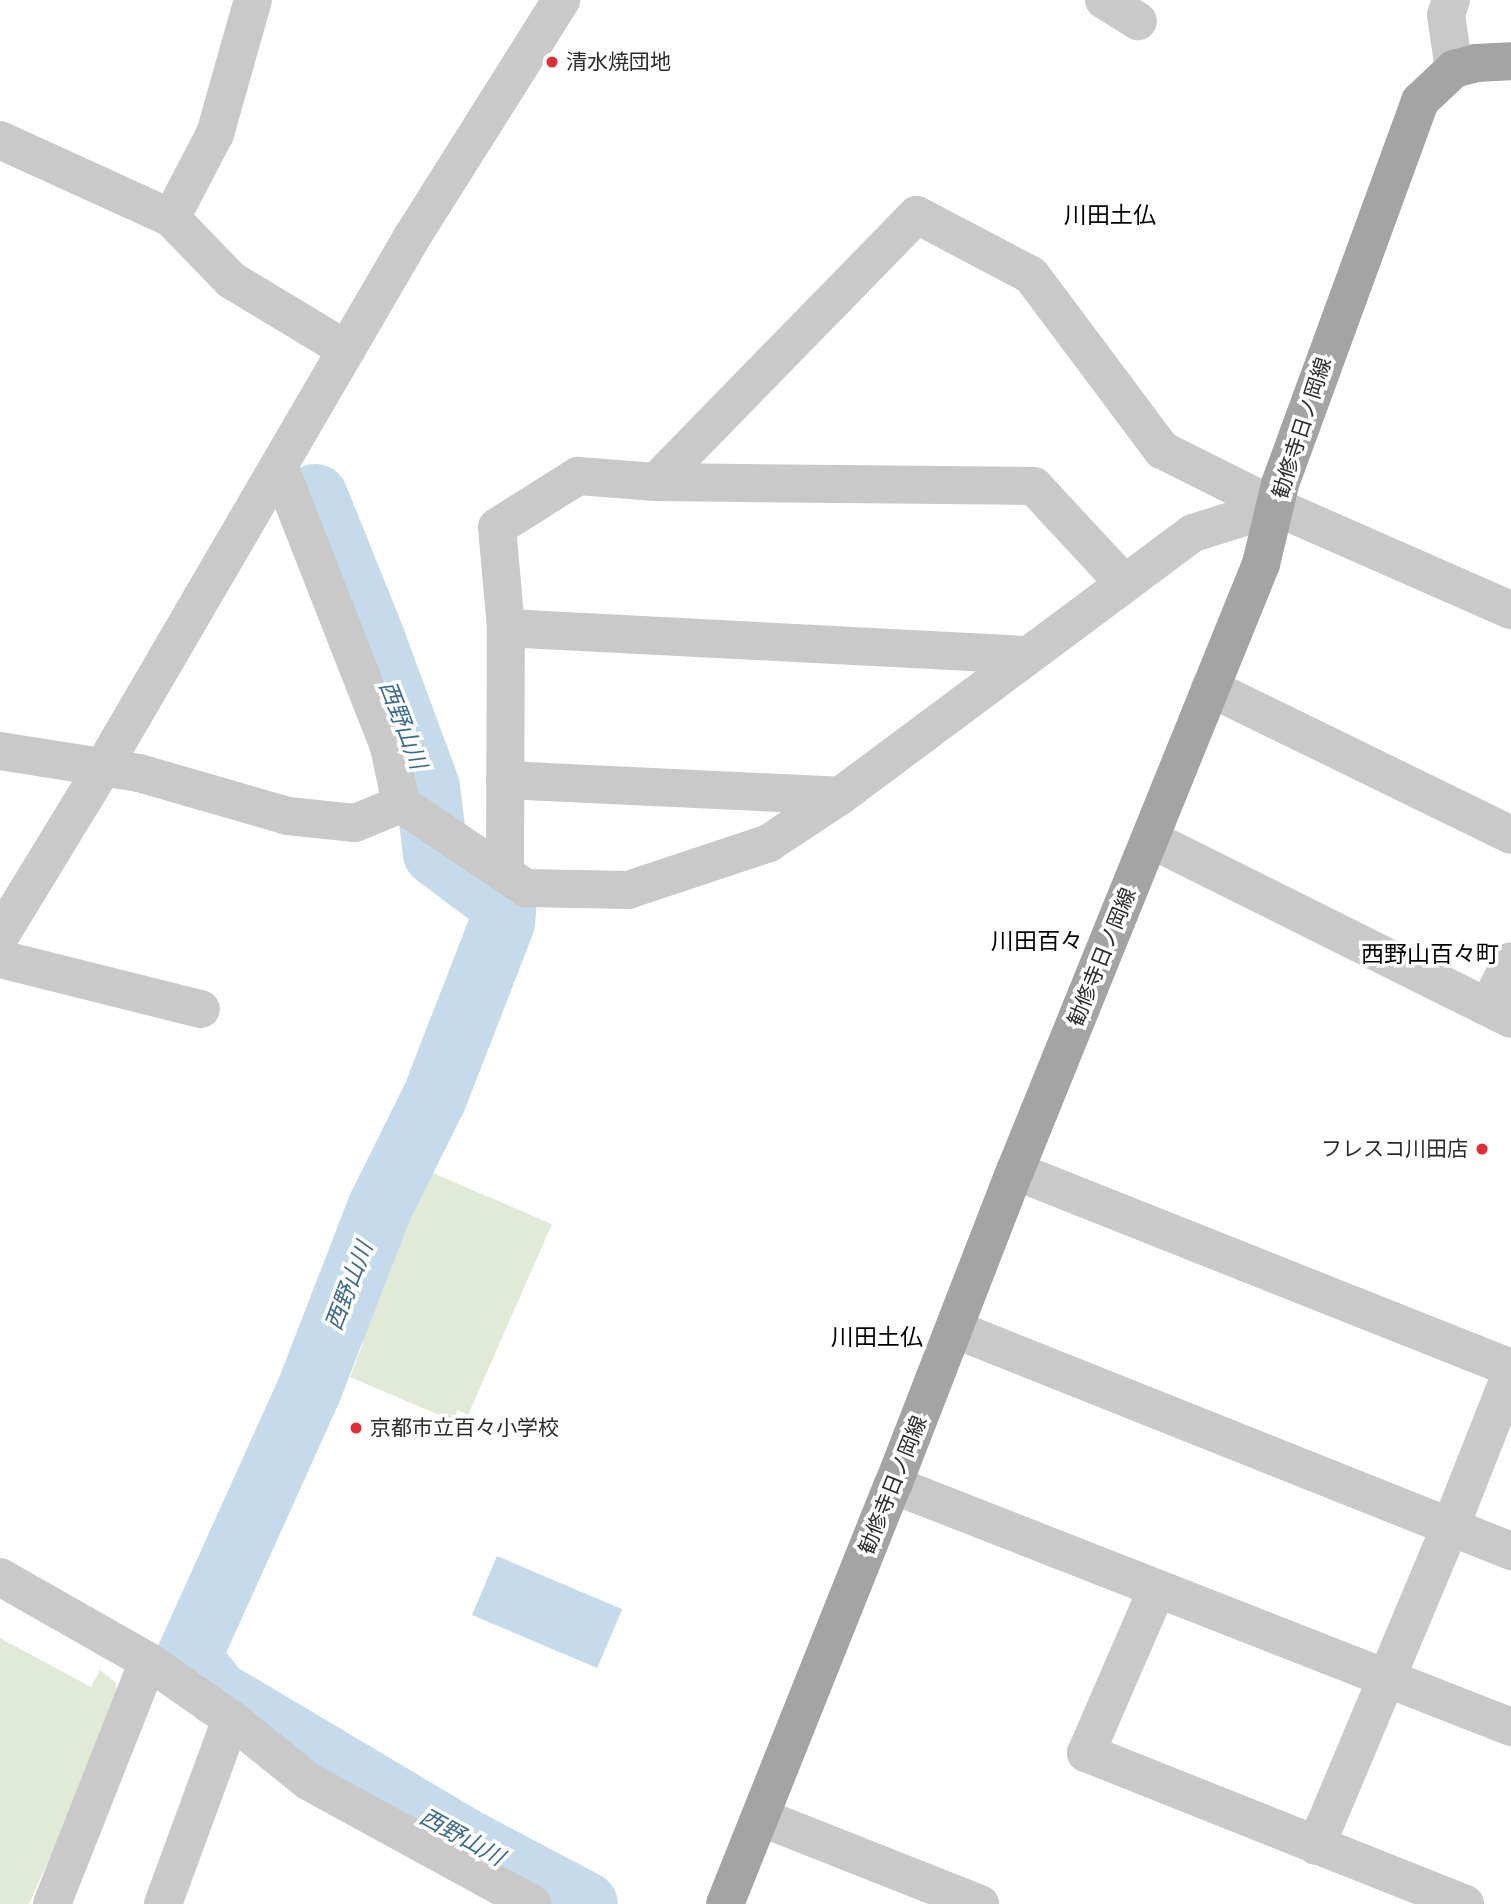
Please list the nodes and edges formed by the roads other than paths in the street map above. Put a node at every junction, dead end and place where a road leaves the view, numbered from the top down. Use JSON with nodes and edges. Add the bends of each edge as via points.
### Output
{"nodes":[{"id":1,"x":253,"y":0,"type":"edge"},
{"id":2,"x":561,"y":0,"type":"edge"},
{"id":3,"x":1104,"y":0,"type":"edge"},
{"id":4,"x":1440,"y":5,"type":"edge"},
{"id":5,"x":1138,"y":21,"type":"dead end"},
{"id":6,"x":1511,"y":61,"type":"edge"},
{"id":7,"x":1454,"y":69,"type":"junction"},
{"id":8,"x":0,"y":140,"type":"edge"},
{"id":9,"x":171,"y":218,"type":"junction"},
{"id":10,"x":346,"y":350,"type":"junction"},
{"id":11,"x":279,"y":466,"type":"junction"},
{"id":12,"x":656,"y":482,"type":"junction"},
{"id":13,"x":1276,"y":508,"type":"junction"},
{"id":14,"x":1124,"y":583,"type":"junction"},
{"id":15,"x":1511,"y":610,"type":"edge"},
{"id":16,"x":506,"y":628,"type":"junction"},
{"id":17,"x":1027,"y":655,"type":"junction"},
{"id":18,"x":1210,"y":688,"type":"junction"},
{"id":19,"x":0,"y":751,"type":"edge"},
{"id":20,"x":102,"y":769,"type":"junction"},
{"id":21,"x":505,"y":780,"type":"junction"},
{"id":22,"x":840,"y":796,"type":"junction"},
{"id":23,"x":401,"y":804,"type":"junction"},
{"id":24,"x":1511,"y":835,"type":"edge"},
{"id":25,"x":1150,"y":839,"type":"junction"},
{"id":26,"x":505,"y":874,"type":"junction"},
{"id":27,"x":0,"y":936,"type":"edge"},
{"id":28,"x":0,"y":959,"type":"edge"},
{"id":29,"x":1511,"y":961,"type":"edge"},
{"id":30,"x":201,"y":1009,"type":"dead end"},
{"id":31,"x":1499,"y":1013,"type":"edge"},
{"id":32,"x":1015,"y":1171,"type":"junction"},
{"id":33,"x":954,"y":1329,"type":"junction"},
{"id":34,"x":1511,"y":1370,"type":"edge"},
{"id":35,"x":893,"y":1485,"type":"junction"},
{"id":36,"x":1450,"y":1528,"type":"junction"},
{"id":37,"x":1511,"y":1551,"type":"edge"},
{"id":38,"x":0,"y":1577,"type":"edge"},
{"id":39,"x":1157,"y":1589,"type":"junction"},
{"id":40,"x":148,"y":1661,"type":"junction"},
{"id":41,"x":1387,"y":1677,"type":"junction"},
{"id":42,"x":231,"y":1719,"type":"junction"},
{"id":43,"x":1511,"y":1727,"type":"edge"},
{"id":44,"x":760,"y":1817,"type":"junction"},
{"id":45,"x":1316,"y":1846,"type":"junction"},
{"id":46,"x":52,"y":1904,"type":"edge"},
{"id":47,"x":163,"y":1904,"type":"edge"},
{"id":48,"x":533,"y":1904,"type":"edge"},
{"id":49,"x":725,"y":1904,"type":"edge"},
{"id":50,"x":980,"y":1904,"type":"edge"},
{"id":51,"x":1465,"y":1904,"type":"edge"}],
"edges":[{"from":1,"to":9,"type":"street","via":[[215,134]]},
{"from":2,"to":10,"type":"street"},
{"from":3,"to":5,"type":"street"},
{"from":4,"to":7,"type":"street"},
{"from":6,"to":7,"type":"main road"},
{"from":7,"to":13,"type":"main road","name":"勧修寺日ノ岡線","via":[[1420,101],[1310,398]]},
{"from":8,"to":9,"type":"street"},
{"from":9,"to":10,"type":"street","via":[[231,280]]},
{"from":10,"to":11,"type":"street"},
{"from":11,"to":20,"type":"street"},
{"from":11,"to":23,"type":"street","via":[[389,747]]},
{"from":12,"to":13,"type":"street","via":[[917,215],[1031,275],[1162,450]]},
{"from":12,"to":14,"type":"street","via":[[1034,486]]},
{"from":12,"to":16,"type":"street","via":[[578,476],[496,527]]},
{"from":13,"to":14,"type":"street","via":[[1193,533]]},
{"from":13,"to":15,"type":"street"},
{"from":13,"to":18,"type":"main road","name":"勧修寺日ノ岡線","via":[[1261,565]]},
{"from":14,"to":17,"type":"street"},
{"from":16,"to":17,"type":"street"},
{"from":16,"to":21,"type":"street"},
{"from":17,"to":22,"type":"street"},
{"from":18,"to":24,"type":"street"},
{"from":18,"to":25,"type":"main road","name":"勧修寺日ノ岡線"},
{"from":19,"to":20,"type":"street"},
{"from":20,"to":23,"type":"street","via":[[139,773],[288,816],[355,823]]},
{"from":20,"to":27,"type":"street"},
{"from":21,"to":22,"type":"street"},
{"from":21,"to":26,"type":"street"},
{"from":22,"to":26,"type":"street","via":[[769,843],[628,890],[526,888]]},
{"from":23,"to":26,"type":"street"},
{"from":25,"to":31,"type":"street"},
{"from":25,"to":32,"type":"main road","name":"勧修寺日ノ岡線"},
{"from":28,"to":30,"type":"street"},
{"from":29,"to":31,"type":"street"},
{"from":32,"to":33,"type":"main road","name":"勧修寺日ノ岡線"},
{"from":32,"to":34,"type":"street"},
{"from":33,"to":35,"type":"main road","name":"勧修寺日ノ岡線"},
{"from":33,"to":36,"type":"street"},
{"from":34,"to":36,"type":"street"},
{"from":35,"to":39,"type":"street"},
{"from":35,"to":44,"type":"main road","name":"勧修寺日ノ岡線"},
{"from":36,"to":37,"type":"street"},
{"from":36,"to":41,"type":"street"},
{"from":38,"to":40,"type":"street"},
{"from":39,"to":41,"type":"street"},
{"from":39,"to":45,"type":"street","via":[[1086,1752]]},
{"from":40,"to":42,"type":"street"},
{"from":40,"to":46,"type":"street"},
{"from":41,"to":43,"type":"street"},
{"from":41,"to":45,"type":"street"},
{"from":42,"to":47,"type":"street"},
{"from":42,"to":48,"type":"street","via":[[307,1782]]},
{"from":44,"to":49,"type":"main road","name":"勧修寺日ノ岡線"},
{"from":44,"to":50,"type":"street"},
{"from":45,"to":51,"type":"street"}]}
